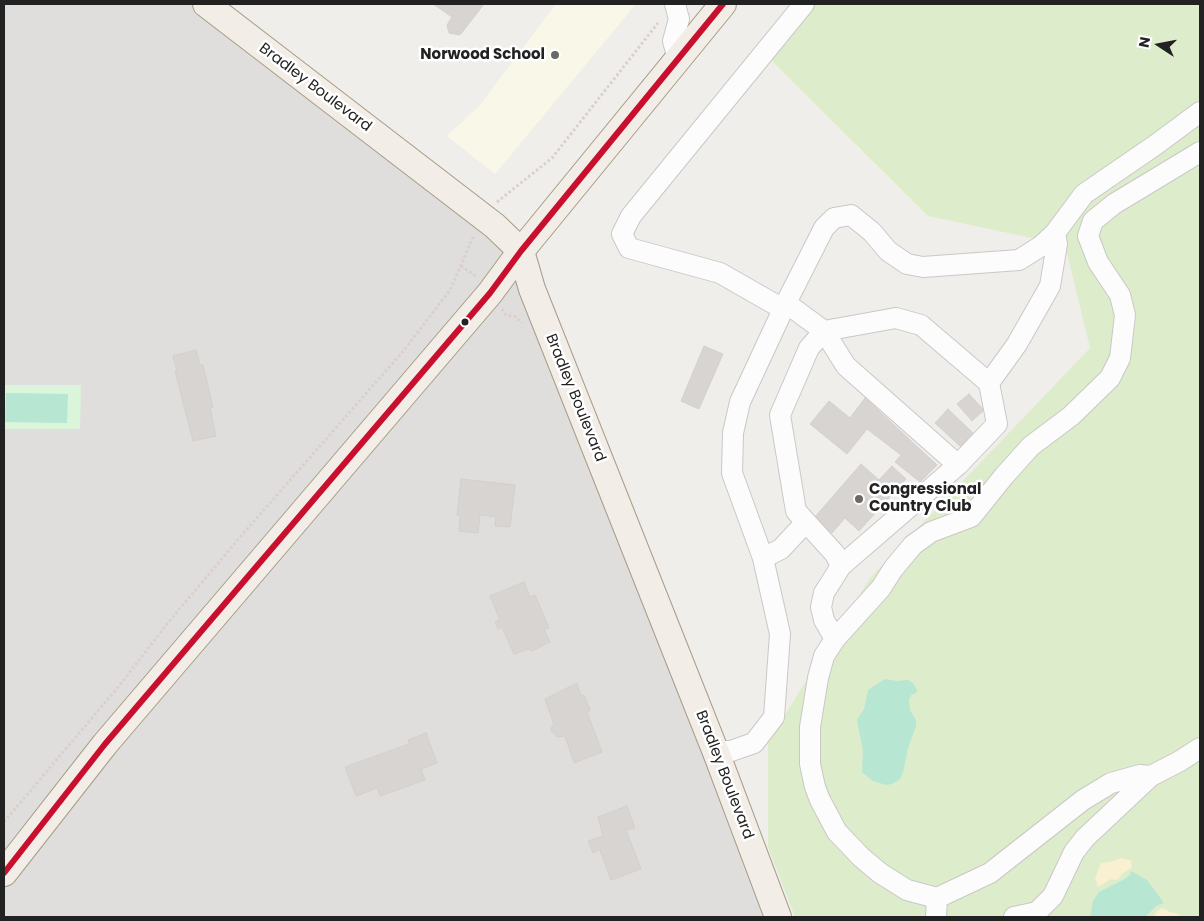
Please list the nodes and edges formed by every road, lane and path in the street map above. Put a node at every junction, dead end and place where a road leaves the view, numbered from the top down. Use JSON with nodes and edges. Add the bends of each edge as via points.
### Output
{"nodes":[{"id":1,"x":206,"y":4,"type":"edge"},
{"id":2,"x":675,"y":4,"type":"edge"},
{"id":3,"x":723,"y":4,"type":"edge"},
{"id":4,"x":804,"y":4,"type":"edge"},
{"id":5,"x":659,"y":22,"type":"dead end"},
{"id":6,"x":678,"y":60,"type":"junction"},
{"id":7,"x":1200,"y":112,"type":"edge"},
{"id":8,"x":1200,"y":152,"type":"edge"},
{"id":9,"x":485,"y":218,"type":"junction"},
{"id":10,"x":1055,"y":233,"type":"junction"},
{"id":11,"x":521,"y":251,"type":"junction"},
{"id":12,"x":786,"y":303,"type":"junction"},
{"id":13,"x":824,"y":331,"type":"junction"},
{"id":14,"x":988,"y":383,"type":"junction"},
{"id":15,"x":958,"y":464,"type":"junction"},
{"id":16,"x":806,"y":522,"type":"junction"},
{"id":17,"x":763,"y":558,"type":"junction"},
{"id":18,"x":840,"y":566,"type":"junction"},
{"id":19,"x":835,"y":639,"type":"junction"},
{"id":20,"x":1200,"y":748,"type":"edge"},
{"id":21,"x":715,"y":751,"type":"junction"},
{"id":22,"x":1151,"y":776,"type":"junction"},
{"id":23,"x":4,"y":822,"type":"edge"},
{"id":24,"x":4,"y":873,"type":"edge"},
{"id":25,"x":937,"y":908,"type":"edge"},
{"id":26,"x":778,"y":917,"type":"edge"},
{"id":27,"x":1014,"y":917,"type":"edge"}],
"edges":[{"from":1,"to":9,"type":"main road","name":"Bradley Boulevard"},
{"from":2,"to":6,"type":"lane","via":[[679,19],[674,41]]},
{"from":3,"to":6,"type":"main road"},
{"from":4,"to":12,"type":"lane","via":[[631,216],[622,234],[629,248],[720,273],[776,305]]},
{"from":5,"to":9,"type":"path","via":[[552,158],[495,203]]},
{"from":6,"to":11,"type":"main road"},
{"from":7,"to":10,"type":"lane","via":[[1084,194]]},
{"from":8,"to":19,"type":"lane","via":[[1114,204],[1093,221],[1088,236],[1098,262],[1120,295],[1126,315],[1120,358],[1110,378],[1070,416],[1031,446],[971,517],[931,532],[913,545],[881,588]]},
{"from":9,"to":11,"type":"main road","name":"Bradley Boulevard"},
{"from":9,"to":23,"type":"path","via":[[469,243],[450,290],[405,349],[241,536]]},
{"from":10,"to":12,"type":"lane","via":[[1019,260],[923,267],[907,264],[888,251],[851,215],[834,218],[824,228]]},
{"from":10,"to":14,"type":"lane","via":[[1057,244],[1050,286],[1017,344]]},
{"from":11,"to":21,"type":"main road","name":"Bradley Boulevard","via":[[532,289]]},
{"from":11,"to":24,"type":"main road","via":[[490,293],[105,744]]},
{"from":12,"to":13,"type":"lane"},
{"from":12,"to":17,"type":"lane","via":[[740,402],[734,433],[732,473]]},
{"from":13,"to":14,"type":"lane","via":[[896,318],[921,325]]},
{"from":13,"to":15,"type":"lane","via":[[846,366]]},
{"from":13,"to":16,"type":"lane","via":[[809,348],[780,415],[796,511]]},
{"from":14,"to":15,"type":"lane","via":[[998,424]]},
{"from":15,"to":18,"type":"lane"},
{"from":16,"to":17,"type":"lane","via":[[781,549]]},
{"from":16,"to":18,"type":"lane","via":[[835,554]]},
{"from":17,"to":21,"type":"lane","via":[[780,634],[774,717],[754,743],[731,751]]},
{"from":18,"to":19,"type":"lane","via":[[824,593],[821,607]]},
{"from":19,"to":25,"type":"lane","via":[[824,656],[810,727],[810,764],[815,787],[837,832],[861,857],[880,873]]},
{"from":20,"to":22,"type":"lane"},
{"from":21,"to":26,"type":"main road","name":"Bradley Boulevard"},
{"from":22,"to":25,"type":"lane","via":[[1140,775],[1111,783],[1083,800],[990,873]]},
{"from":22,"to":27,"type":"lane","via":[[1085,838],[1074,852],[1052,896],[1037,912]]}]}
